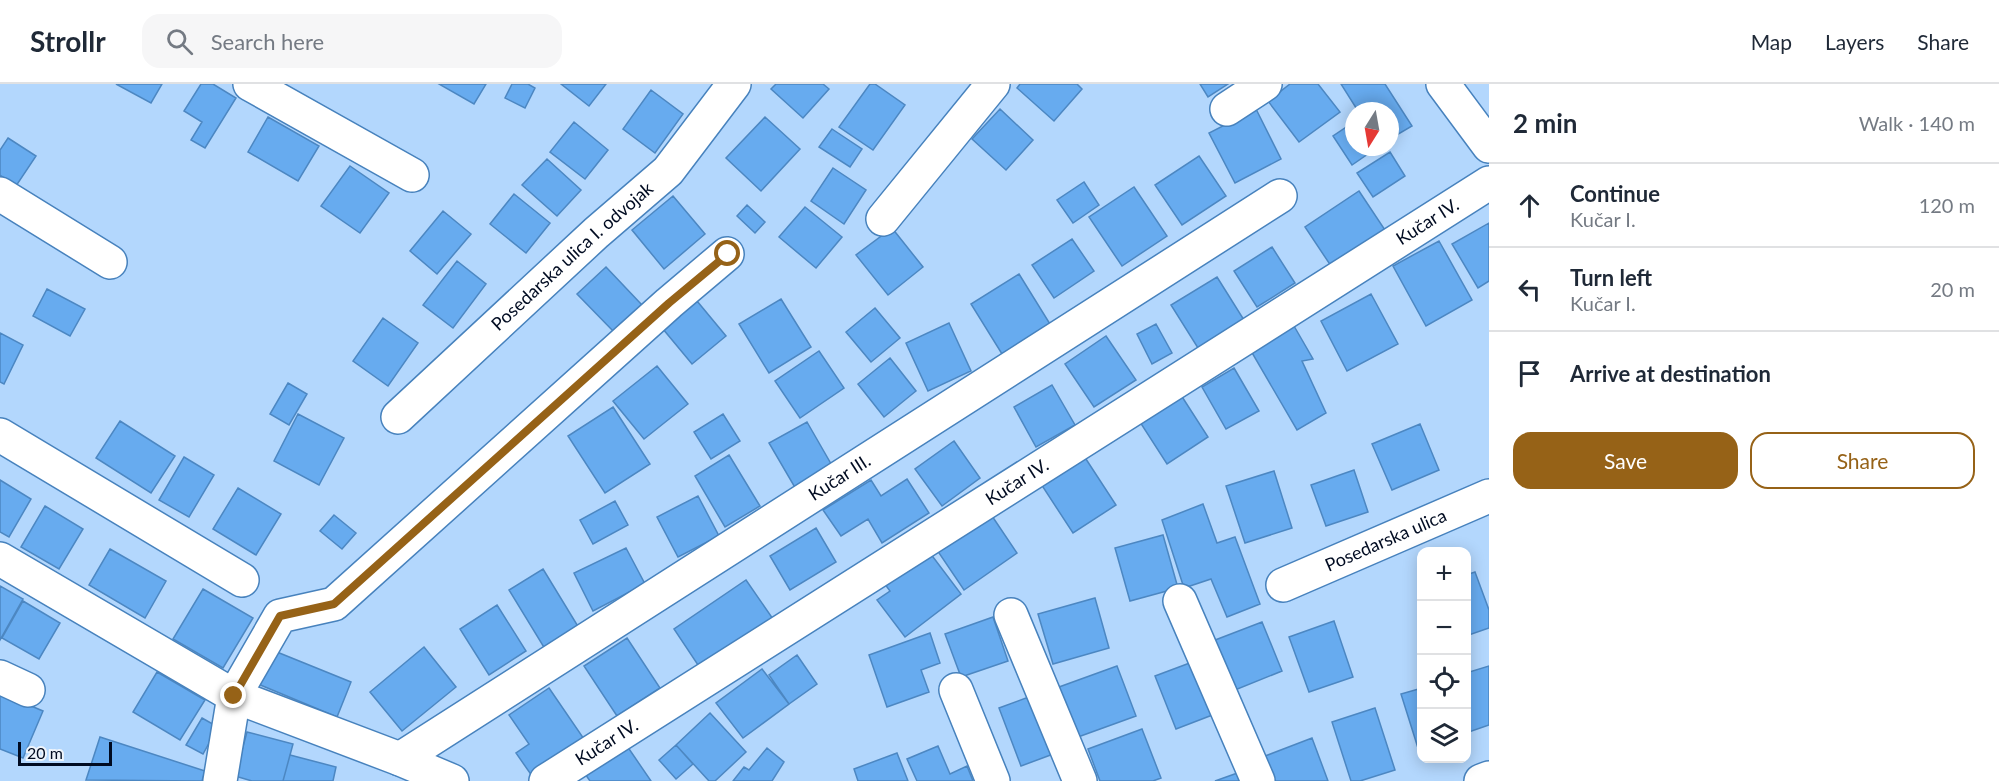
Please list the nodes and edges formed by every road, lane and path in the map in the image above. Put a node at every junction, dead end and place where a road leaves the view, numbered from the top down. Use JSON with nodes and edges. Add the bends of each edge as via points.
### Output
{"nodes":[{"id":1,"x":250,"y":84,"type":"edge"},
{"id":2,"x":734,"y":84,"type":"edge"},
{"id":3,"x":993,"y":84,"type":"edge"},
{"id":4,"x":1265,"y":84,"type":"edge"},
{"id":5,"x":1443,"y":84,"type":"edge"},
{"id":6,"x":1227,"y":110,"type":"dead end"},
{"id":7,"x":1489,"y":146,"type":"edge"},
{"id":8,"x":411,"y":175,"type":"dead end"},
{"id":9,"x":1489,"y":183,"type":"edge"},
{"id":10,"x":0,"y":194,"type":"edge"},
{"id":11,"x":1280,"y":196,"type":"dead end"},
{"id":12,"x":883,"y":219,"type":"dead end"},
{"id":13,"x":728,"y":254,"type":"dead end"},
{"id":14,"x":110,"y":262,"type":"dead end"},
{"id":15,"x":398,"y":417,"type":"dead end"},
{"id":16,"x":0,"y":435,"type":"edge"},
{"id":17,"x":1489,"y":496,"type":"edge"},
{"id":18,"x":0,"y":559,"type":"edge"},
{"id":19,"x":242,"y":580,"type":"dead end"},
{"id":20,"x":1283,"y":585,"type":"dead end"},
{"id":21,"x":1180,"y":601,"type":"dead end"},
{"id":22,"x":1011,"y":615,"type":"dead end"},
{"id":23,"x":956,"y":690,"type":"dead end"},
{"id":24,"x":234,"y":696,"type":"junction"},
{"id":25,"x":400,"y":759,"type":"junction"},
{"id":26,"x":1489,"y":778,"type":"edge"},
{"id":27,"x":220,"y":781,"type":"edge"},
{"id":28,"x":452,"y":781,"type":"edge"},
{"id":29,"x":546,"y":781,"type":"edge"},
{"id":30,"x":993,"y":781,"type":"edge"},
{"id":31,"x":1080,"y":781,"type":"edge"},
{"id":32,"x":1258,"y":781,"type":"edge"},
{"id":33,"x":1481,"y":781,"type":"edge"}],
"edges":[{"from":1,"to":8,"type":"street"},
{"from":2,"to":15,"type":"street","name":"Posedarska ulica I. odvojak","via":[[668,171]]},
{"from":3,"to":12,"type":"street"},
{"from":4,"to":6,"type":"street"},
{"from":5,"to":7,"type":"street"},
{"from":9,"to":29,"type":"street","name":"Kučar IV."},
{"from":10,"to":14,"type":"street"},
{"from":11,"to":25,"type":"street","name":"Kučar III."},
{"from":13,"to":24,"type":"street","via":[[334,604],[280,616]]},
{"from":16,"to":19,"type":"street"},
{"from":17,"to":20,"type":"street","name":"Posedarska ulica"},
{"from":18,"to":24,"type":"street"},
{"from":21,"to":32,"type":"street"},
{"from":22,"to":31,"type":"street"},
{"from":23,"to":30,"type":"street"},
{"from":24,"to":25,"type":"street"},
{"from":24,"to":27,"type":"street"},
{"from":25,"to":28,"type":"street"},
{"from":26,"to":33,"type":"street"}]}
